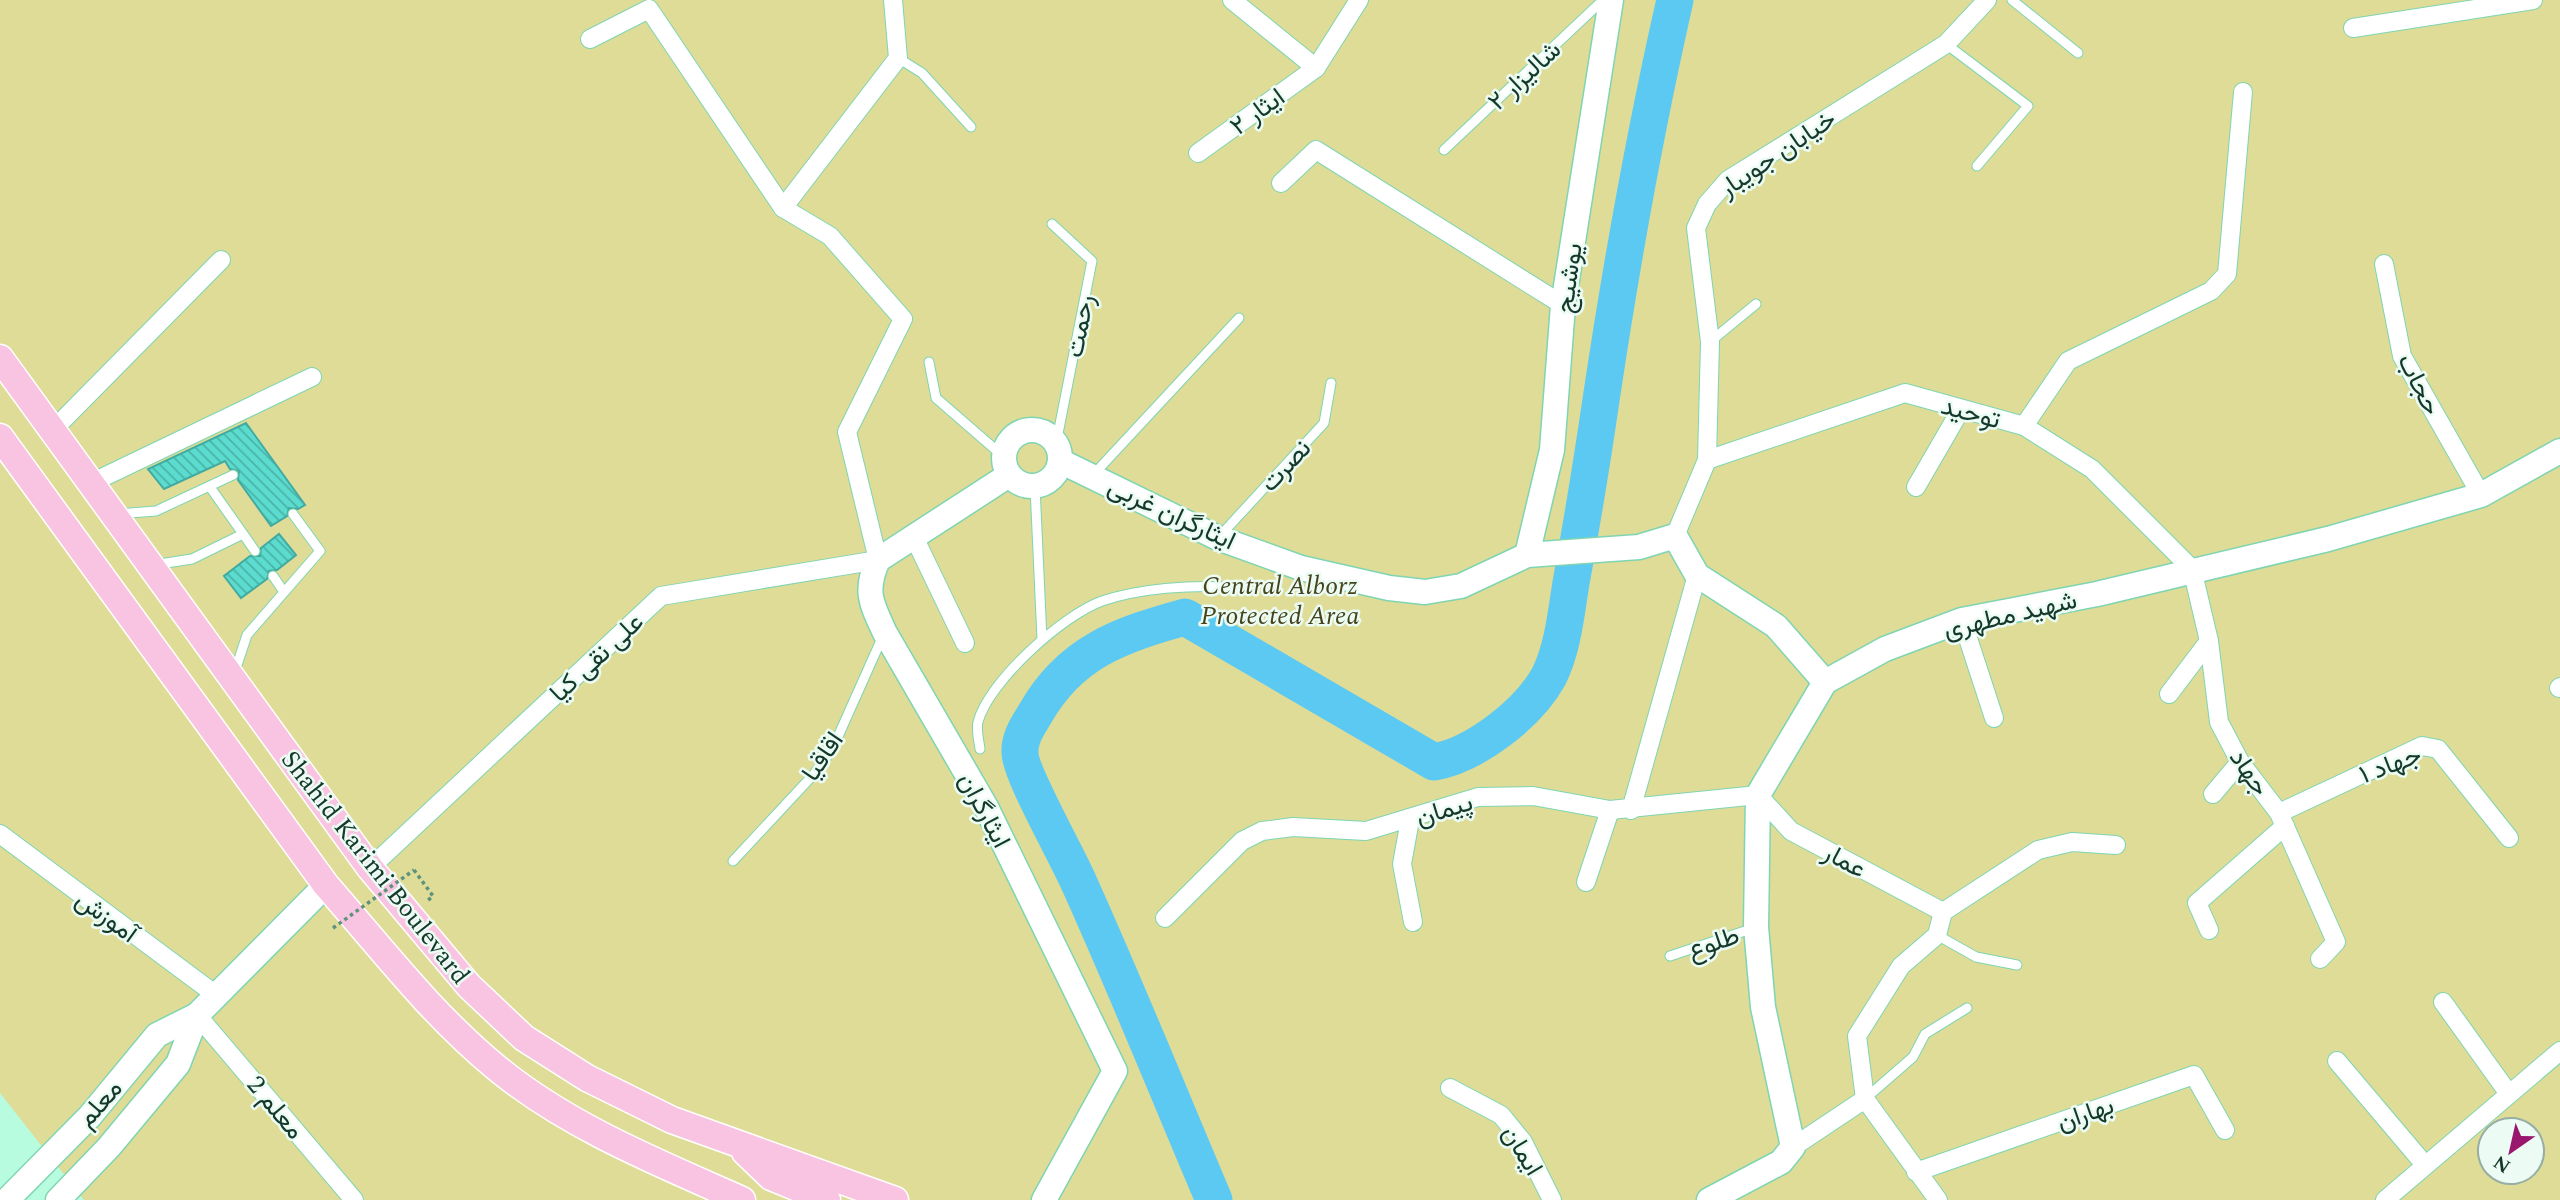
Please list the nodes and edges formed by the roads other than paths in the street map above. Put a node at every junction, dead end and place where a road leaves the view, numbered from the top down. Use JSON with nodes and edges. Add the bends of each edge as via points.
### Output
{"nodes":[{"id":1,"x":893,"y":0,"type":"edge"},
{"id":2,"x":1232,"y":0,"type":"edge"},
{"id":3,"x":1359,"y":0,"type":"edge"},
{"id":4,"x":1603,"y":0,"type":"edge"},
{"id":5,"x":1611,"y":0,"type":"edge"},
{"id":6,"x":1987,"y":0,"type":"edge"},
{"id":7,"x":2012,"y":0,"type":"edge"},
{"id":8,"x":2533,"y":0,"type":"edge"},
{"id":9,"x":2353,"y":28,"type":"dead end"},
{"id":10,"x":590,"y":39,"type":"dead end"},
{"id":11,"x":1946,"y":44,"type":"junction"},
{"id":12,"x":2078,"y":53,"type":"dead end"},
{"id":13,"x":898,"y":58,"type":"junction"},
{"id":14,"x":1316,"y":68,"type":"junction"},
{"id":15,"x":2243,"y":92,"type":"dead end"},
{"id":16,"x":971,"y":127,"type":"dead end"},
{"id":17,"x":1444,"y":150,"type":"dead end"},
{"id":18,"x":1198,"y":153,"type":"dead end"},
{"id":19,"x":1977,"y":166,"type":"dead end"},
{"id":20,"x":1281,"y":183,"type":"dead end"},
{"id":21,"x":783,"y":208,"type":"junction"},
{"id":22,"x":1052,"y":224,"type":"dead end"},
{"id":23,"x":221,"y":260,"type":"dead end"},
{"id":24,"x":2384,"y":264,"type":"dead end"},
{"id":25,"x":1756,"y":304,"type":"dead end"},
{"id":26,"x":1563,"y":305,"type":"junction"},
{"id":27,"x":1239,"y":318,"type":"dead end"},
{"id":28,"x":1710,"y":342,"type":"junction"},
{"id":29,"x":0,"y":358,"type":"edge"},
{"id":30,"x":929,"y":362,"type":"dead end"},
{"id":31,"x":312,"y":377,"type":"dead end"},
{"id":32,"x":1331,"y":383,"type":"dead end"},
{"id":33,"x":1960,"y":411,"type":"junction"},
{"id":34,"x":2024,"y":426,"type":"junction"},
{"id":35,"x":52,"y":430,"type":"junction"},
{"id":36,"x":0,"y":437,"type":"edge"},
{"id":37,"x":2560,"y":451,"type":"edge"},
{"id":38,"x":1058,"y":452,"type":"junction"},
{"id":39,"x":1707,"y":460,"type":"junction"},
{"id":40,"x":1007,"y":466,"type":"junction"},
{"id":41,"x":233,"y":475,"type":"dead end"},
{"id":42,"x":1093,"y":475,"type":"junction"},
{"id":43,"x":89,"y":484,"type":"junction"},
{"id":44,"x":1035,"y":486,"type":"junction"},
{"id":45,"x":210,"y":487,"type":"junction"},
{"id":46,"x":1916,"y":487,"type":"dead end"},
{"id":47,"x":2481,"y":495,"type":"junction"},
{"id":48,"x":293,"y":514,"type":"dead end"},
{"id":49,"x":112,"y":515,"type":"junction"},
{"id":50,"x":243,"y":534,"type":"junction"},
{"id":51,"x":1675,"y":536,"type":"junction"},
{"id":52,"x":914,"y":537,"type":"junction"},
{"id":53,"x":1218,"y":538,"type":"junction"},
{"id":54,"x":255,"y":551,"type":"dead end"},
{"id":55,"x":1533,"y":554,"type":"junction"},
{"id":56,"x":877,"y":560,"type":"junction"},
{"id":57,"x":149,"y":566,"type":"junction"},
{"id":58,"x":2192,"y":569,"type":"junction"},
{"id":59,"x":1697,"y":575,"type":"junction"},
{"id":60,"x":273,"y":576,"type":"dead end"},
{"id":61,"x":1230,"y":587,"type":"dead end"},
{"id":62,"x":284,"y":592,"type":"junction"},
{"id":63,"x":1962,"y":620,"type":"junction"},
{"id":64,"x":885,"y":633,"type":"junction"},
{"id":65,"x":1042,"y":639,"type":"junction"},
{"id":66,"x":2209,"y":641,"type":"junction"},
{"id":67,"x":965,"y":643,"type":"dead end"},
{"id":68,"x":232,"y":679,"type":"junction"},
{"id":69,"x":1825,"y":682,"type":"junction"},
{"id":70,"x":2169,"y":694,"type":"dead end"},
{"id":71,"x":1994,"y":718,"type":"dead end"},
{"id":72,"x":981,"y":749,"type":"dead end"},
{"id":73,"x":2240,"y":762,"type":"junction"},
{"id":74,"x":2213,"y":794,"type":"dead end"},
{"id":75,"x":1758,"y":795,"type":"junction"},
{"id":76,"x":1610,"y":810,"type":"junction"},
{"id":77,"x":1632,"y":810,"type":"junction"},
{"id":78,"x":1409,"y":820,"type":"junction"},
{"id":79,"x":2282,"y":820,"type":"junction"},
{"id":80,"x":0,"y":834,"type":"edge"},
{"id":81,"x":2509,"y":838,"type":"dead end"},
{"id":82,"x":2116,"y":845,"type":"dead end"},
{"id":83,"x":733,"y":861,"type":"dead end"},
{"id":84,"x":370,"y":868,"type":"junction"},
{"id":85,"x":1586,"y":882,"type":"dead end"},
{"id":86,"x":326,"y":885,"type":"junction"},
{"id":87,"x":1943,"y":912,"type":"junction"},
{"id":88,"x":1165,"y":918,"type":"dead end"},
{"id":89,"x":1413,"y":922,"type":"dead end"},
{"id":90,"x":1756,"y":928,"type":"junction"},
{"id":91,"x":2209,"y":930,"type":"dead end"},
{"id":92,"x":1937,"y":935,"type":"junction"},
{"id":93,"x":1670,"y":956,"type":"dead end"},
{"id":94,"x":2320,"y":959,"type":"dead end"},
{"id":95,"x":2017,"y":965,"type":"dead end"},
{"id":96,"x":216,"y":995,"type":"junction"},
{"id":97,"x":2443,"y":1002,"type":"dead end"},
{"id":98,"x":1967,"y":1009,"type":"dead end"},
{"id":99,"x":197,"y":1015,"type":"junction"},
{"id":100,"x":2560,"y":1051,"type":"edge"},
{"id":101,"x":2337,"y":1061,"type":"dead end"},
{"id":102,"x":1450,"y":1088,"type":"dead end"},
{"id":103,"x":2509,"y":1094,"type":"junction"},
{"id":104,"x":1865,"y":1099,"type":"junction"},
{"id":105,"x":2225,"y":1130,"type":"dead end"},
{"id":106,"x":738,"y":1145,"type":"junction"},
{"id":107,"x":1793,"y":1147,"type":"junction"},
{"id":108,"x":2425,"y":1165,"type":"junction"},
{"id":109,"x":1916,"y":1172,"type":"junction"},
{"id":110,"x":6,"y":1200,"type":"edge"},
{"id":111,"x":58,"y":1200,"type":"edge"},
{"id":112,"x":354,"y":1200,"type":"edge"},
{"id":113,"x":742,"y":1200,"type":"edge"},
{"id":114,"x":827,"y":1200,"type":"edge"},
{"id":115,"x":895,"y":1200,"type":"edge"},
{"id":116,"x":1044,"y":1200,"type":"edge"},
{"id":117,"x":1552,"y":1200,"type":"edge"},
{"id":118,"x":1709,"y":1200,"type":"edge"},
{"id":119,"x":1938,"y":1200,"type":"edge"},
{"id":120,"x":2385,"y":1200,"type":"edge"}],
"edges":[{"from":1,"to":13,"type":"street"},
{"from":2,"to":14,"type":"street"},
{"from":3,"to":14,"type":"street"},
{"from":4,"to":17,"type":"lane","name":"شالیزار ۲"},
{"from":5,"to":26,"type":"street","name":"یوشیج"},
{"from":6,"to":11,"type":"street","name":"خیابان جویبار"},
{"from":7,"to":12,"type":"lane"},
{"from":8,"to":9,"type":"street"},
{"from":10,"to":21,"type":"street","via":[[649,9]]},
{"from":11,"to":19,"type":"lane","via":[[2028,106]]},
{"from":11,"to":28,"type":"street","name":"خیابان جویبار","via":[[1728,180],[1707,204],[1696,228]]},
{"from":13,"to":16,"type":"lane","via":[[922,73]]},
{"from":13,"to":21,"type":"street"},
{"from":14,"to":18,"type":"street","name":"ایثار ۲"},
{"from":15,"to":34,"type":"street","via":[[2227,274],[2211,291],[2068,361]]},
{"from":20,"to":26,"type":"street","via":[[1316,150]]},
{"from":21,"to":56,"type":"street","via":[[830,236],[903,319],[847,432]]},
{"from":22,"to":38,"type":"lane","name":"رحمت","via":[[1092,261]]},
{"from":23,"to":35,"type":"street"},
{"from":24,"to":47,"type":"street","name":"حجاب","via":[[2402,356]]},
{"from":25,"to":28,"type":"lane"},
{"from":26,"to":55,"type":"street","name":"یوشیج","via":[[1552,450]]},
{"from":27,"to":42,"type":"lane"},
{"from":28,"to":39,"type":"street","name":"خیابان جویبار"},
{"from":29,"to":35,"type":"main road","name":"Shahid Karimi Boulevard"},
{"from":30,"to":40,"type":"lane","via":[[936,398]]},
{"from":31,"to":43,"type":"street"},
{"from":32,"to":53,"type":"lane","name":"نصرت","via":[[1324,423]]},
{"from":33,"to":34,"type":"street","name":"توحید"},
{"from":33,"to":39,"type":"street","name":"توحید","via":[[1905,393]]},
{"from":33,"to":46,"type":"street"},
{"from":34,"to":58,"type":"street","name":"توحید","via":[[2092,469]]},
{"from":35,"to":43,"type":"main road","name":"Shahid Karimi Boulevard"},
{"from":36,"to":86,"type":"main road","name":"Shahid Karimi Boulevard"},
{"from":37,"to":47,"type":"street","name":"شهید مطهری"},
{"from":38,"to":40,"type":"street","via":[[1046,434],[1025,431],[1010,441]]},
{"from":38,"to":42,"type":"street","name":"ایثارگران غربی"},
{"from":38,"to":44,"type":"street","via":[[1052,478]]},
{"from":39,"to":51,"type":"street","name":"خیابان جویبار"},
{"from":40,"to":44,"type":"street","via":[[1025,486]]},
{"from":40,"to":52,"type":"street"},
{"from":41,"to":45,"type":"lane"},
{"from":42,"to":53,"type":"street","name":"ایثارگران غربی"},
{"from":43,"to":49,"type":"main road","name":"Shahid Karimi Boulevard"},
{"from":44,"to":65,"type":"lane"},
{"from":45,"to":49,"type":"lane","via":[[156,511]]},
{"from":45,"to":50,"type":"lane"},
{"from":47,"to":58,"type":"street","name":"شهید مطهری","via":[[2328,539]]},
{"from":48,"to":62,"type":"lane","via":[[320,551]]},
{"from":49,"to":57,"type":"main road","name":"Shahid Karimi Boulevard"},
{"from":50,"to":54,"type":"lane"},
{"from":50,"to":57,"type":"lane","via":[[192,559]]},
{"from":51,"to":55,"type":"street","via":[[1639,547]]},
{"from":51,"to":59,"type":"street"},
{"from":52,"to":56,"type":"street"},
{"from":52,"to":67,"type":"street"},
{"from":53,"to":55,"type":"street","name":"ایثارگران غربی","via":[[1301,568],[1425,592],[1461,586]]},
{"from":56,"to":64,"type":"street","name":"ایثارگران","via":[[869,581],[872,604]]},
{"from":56,"to":84,"type":"street","name":"علی نقی کیا","via":[[661,596]]},
{"from":57,"to":68,"type":"main road","name":"Shahid Karimi Boulevard"},
{"from":58,"to":63,"type":"street","name":"شهید مطهری","via":[[2097,594]]},
{"from":58,"to":66,"type":"street","name":"جهاد"},
{"from":59,"to":69,"type":"street","via":[[1776,626]]},
{"from":59,"to":77,"type":"street"},
{"from":60,"to":62,"type":"lane"},
{"from":61,"to":65,"type":"lane","via":[[1187,585],[1101,601]]},
{"from":62,"to":68,"type":"lane","via":[[247,635]]},
{"from":63,"to":69,"type":"street","name":"شهید مطهری","via":[[1885,649]]},
{"from":63,"to":71,"type":"street"},
{"from":64,"to":83,"type":"lane","name":"اقاقیا","via":[[832,750]]},
{"from":64,"to":116,"type":"street","name":"ایثارگران","via":[[986,807],[1115,1071]]},
{"from":65,"to":72,"type":"lane","via":[[988,695],[976,725]]},
{"from":66,"to":70,"type":"street"},
{"from":66,"to":73,"type":"street","name":"جهاد","via":[[2219,722]]},
{"from":68,"to":84,"type":"main road","name":"Shahid Karimi Boulevard"},
{"from":69,"to":75,"type":"street"},
{"from":73,"to":74,"type":"street"},
{"from":73,"to":79,"type":"street","name":"جهاد"},
{"from":75,"to":77,"type":"street","name":"پیمان"},
{"from":75,"to":87,"type":"street","name":"عمار","via":[[1791,831]]},
{"from":75,"to":90,"type":"street"},
{"from":76,"to":77,"type":"street","name":"پیمان"},
{"from":76,"to":78,"type":"street","name":"پیمان","via":[[1533,796],[1479,797]]},
{"from":76,"to":85,"type":"street"},
{"from":78,"to":88,"type":"street","name":"پیمان","via":[[1366,831],[1293,827],[1262,831],[1242,841]]},
{"from":78,"to":89,"type":"street","via":[[1402,864]]},
{"from":79,"to":81,"type":"street","name":"جهاد ۱","via":[[2422,746],[2438,749]]},
{"from":79,"to":91,"type":"street","name":"جهاد ۱","via":[[2197,903]]},
{"from":79,"to":94,"type":"street","name":"جهاد","via":[[2336,942]]},
{"from":80,"to":96,"type":"street","name":"آموزش"},
{"from":82,"to":87,"type":"street","via":[[2072,842],[2038,850]]},
{"from":84,"to":106,"type":"main road","name":"Shahid Karimi Boulevard","via":[[470,986],[524,1038],[587,1078],[672,1120]]},
{"from":86,"to":96,"type":"street","name":"معلم"},
{"from":86,"to":113,"type":"main road","name":"Shahid Karimi Boulevard","via":[[438,1014],[498,1070],[576,1120]]},
{"from":87,"to":92,"type":"street"},
{"from":90,"to":93,"type":"lane","name":"طلوع"},
{"from":90,"to":107,"type":"street","via":[[1763,1007]]},
{"from":92,"to":95,"type":"lane","via":[[1976,957]]},
{"from":92,"to":104,"type":"street","via":[[1901,966],[1857,1036]]},
{"from":96,"to":99,"type":"street","name":"معلم"},
{"from":97,"to":103,"type":"street"},
{"from":98,"to":104,"type":"lane","via":[[1925,1034],[1913,1057]]},
{"from":99,"to":110,"type":"street","name":"معلم","via":[[157,1035],[90,1116]]},
{"from":99,"to":111,"type":"street","name":"معلم","via":[[178,1064]]},
{"from":99,"to":112,"type":"street","name":"معلم 2"},
{"from":100,"to":103,"type":"street"},
{"from":101,"to":108,"type":"street"},
{"from":102,"to":117,"type":"street","name":"ایمان","via":[[1501,1115],[1523,1142]]},
{"from":103,"to":108,"type":"street"},
{"from":104,"to":107,"type":"street"},
{"from":104,"to":109,"type":"street"},
{"from":105,"to":109,"type":"street","name":"بهاران","via":[[2194,1075]]},
{"from":106,"to":114,"type":"main road","via":[[771,1177]]},
{"from":106,"to":115,"type":"main road","name":"Shahid Karimi Boulevard"},
{"from":107,"to":118,"type":"street","via":[[1781,1162]]},
{"from":108,"to":120,"type":"street"},
{"from":109,"to":119,"type":"street"}]}
